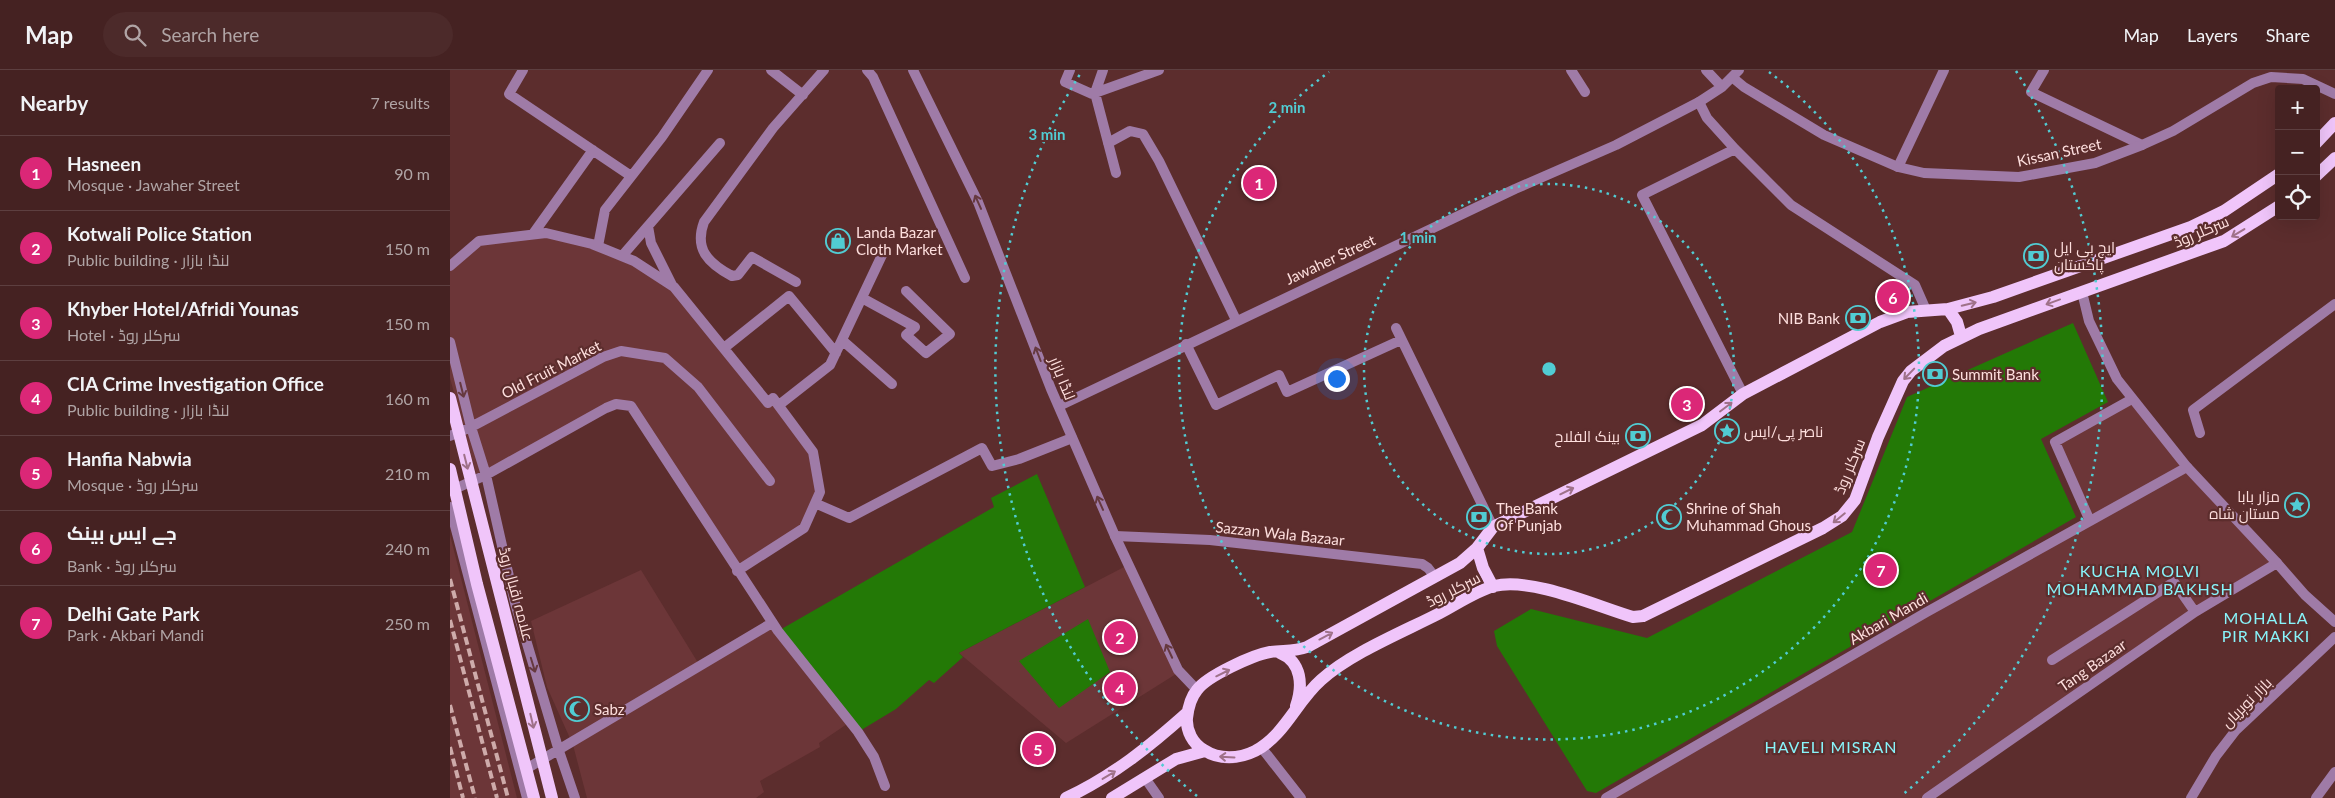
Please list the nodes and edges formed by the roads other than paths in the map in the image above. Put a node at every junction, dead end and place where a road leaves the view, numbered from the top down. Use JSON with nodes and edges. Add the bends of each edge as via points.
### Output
{"nodes":[{"id":1,"x":523,"y":70,"type":"edge"},
{"id":2,"x":708,"y":70,"type":"edge"},
{"id":3,"x":771,"y":70,"type":"edge"},
{"id":4,"x":824,"y":70,"type":"edge"},
{"id":5,"x":867,"y":70,"type":"edge"},
{"id":6,"x":913,"y":70,"type":"edge"},
{"id":7,"x":1070,"y":70,"type":"edge"},
{"id":8,"x":1103,"y":70,"type":"edge"},
{"id":9,"x":1158,"y":70,"type":"edge"},
{"id":10,"x":1571,"y":70,"type":"edge"},
{"id":11,"x":1706,"y":70,"type":"edge"},
{"id":12,"x":1944,"y":70,"type":"edge"},
{"id":13,"x":2044,"y":70,"type":"edge"},
{"id":14,"x":1736,"y":73,"type":"edge"},
{"id":15,"x":1722,"y":87,"type":"junction"},
{"id":16,"x":1585,"y":92,"type":"dead end"},
{"id":17,"x":1095,"y":93,"type":"junction"},
{"id":18,"x":2335,"y":94,"type":"edge"},
{"id":19,"x":803,"y":95,"type":"junction"},
{"id":20,"x":1699,"y":102,"type":"junction"},
{"id":21,"x":2335,"y":123,"type":"edge"},
{"id":22,"x":2320,"y":139,"type":"edge"},
{"id":23,"x":720,"y":143,"type":"dead end"},
{"id":24,"x":1108,"y":143,"type":"junction"},
{"id":25,"x":2142,"y":145,"type":"junction"},
{"id":26,"x":1735,"y":149,"type":"junction"},
{"id":27,"x":593,"y":150,"type":"junction"},
{"id":28,"x":2335,"y":158,"type":"edge"},
{"id":29,"x":1898,"y":167,"type":"junction"},
{"id":30,"x":1116,"y":173,"type":"dead end"},
{"id":31,"x":2278,"y":175,"type":"edge"},
{"id":32,"x":2317,"y":175,"type":"edge"},
{"id":33,"x":631,"y":176,"type":"junction"},
{"id":34,"x":2275,"y":209,"type":"edge"},
{"id":35,"x":648,"y":226,"type":"junction"},
{"id":36,"x":533,"y":234,"type":"junction"},
{"id":37,"x":598,"y":246,"type":"junction"},
{"id":38,"x":882,"y":255,"type":"dead end"},
{"id":39,"x":622,"y":256,"type":"junction"},
{"id":40,"x":450,"y":266,"type":"edge"},
{"id":41,"x":966,"y":278,"type":"dead end"},
{"id":42,"x":796,"y":282,"type":"dead end"},
{"id":43,"x":672,"y":286,"type":"junction"},
{"id":44,"x":906,"y":291,"type":"dead end"},
{"id":45,"x":2082,"y":292,"type":"junction"},
{"id":46,"x":862,"y":298,"type":"junction"},
{"id":47,"x":2335,"y":304,"type":"edge"},
{"id":48,"x":1948,"y":309,"type":"junction"},
{"id":49,"x":1926,"y":310,"type":"junction"},
{"id":50,"x":1236,"y":320,"type":"junction"},
{"id":51,"x":1396,"y":328,"type":"dead end"},
{"id":52,"x":1962,"y":336,"type":"junction"},
{"id":53,"x":842,"y":340,"type":"junction"},
{"id":54,"x":1401,"y":340,"type":"junction"},
{"id":55,"x":450,"y":342,"type":"edge"},
{"id":56,"x":1186,"y":344,"type":"junction"},
{"id":57,"x":724,"y":348,"type":"junction"},
{"id":58,"x":836,"y":353,"type":"junction"},
{"id":59,"x":892,"y":384,"type":"dead end"},
{"id":60,"x":1743,"y":394,"type":"junction"},
{"id":61,"x":450,"y":398,"type":"edge"},
{"id":62,"x":2132,"y":398,"type":"junction"},
{"id":63,"x":779,"y":405,"type":"junction"},
{"id":64,"x":1059,"y":406,"type":"junction"},
{"id":65,"x":471,"y":428,"type":"junction"},
{"id":66,"x":2200,"y":433,"type":"dead end"},
{"id":67,"x":450,"y":436,"type":"edge"},
{"id":68,"x":1072,"y":438,"type":"junction"},
{"id":69,"x":2187,"y":467,"type":"junction"},
{"id":70,"x":450,"y":469,"type":"edge"},
{"id":71,"x":486,"y":475,"type":"junction"},
{"id":72,"x":770,"y":481,"type":"dead end"},
{"id":73,"x":450,"y":491,"type":"edge"},
{"id":74,"x":817,"y":504,"type":"junction"},
{"id":75,"x":450,"y":507,"type":"edge"},
{"id":76,"x":2090,"y":521,"type":"junction"},
{"id":77,"x":1492,"y":527,"type":"junction"},
{"id":78,"x":1114,"y":536,"type":"junction"},
{"id":79,"x":1477,"y":548,"type":"junction"},
{"id":80,"x":2277,"y":563,"type":"junction"},
{"id":81,"x":737,"y":571,"type":"junction"},
{"id":82,"x":1435,"y":578,"type":"junction"},
{"id":83,"x":1493,"y":587,"type":"junction"},
{"id":84,"x":2195,"y":612,"type":"junction"},
{"id":85,"x":2335,"y":622,"type":"edge"},
{"id":86,"x":772,"y":623,"type":"junction"},
{"id":87,"x":2335,"y":636,"type":"edge"},
{"id":88,"x":1280,"y":653,"type":"junction"},
{"id":89,"x":2052,"y":660,"type":"dead end"},
{"id":90,"x":1197,"y":690,"type":"junction"},
{"id":91,"x":1188,"y":712,"type":"junction"},
{"id":92,"x":1294,"y":713,"type":"junction"},
{"id":93,"x":1261,"y":747,"type":"junction"},
{"id":94,"x":559,"y":751,"type":"junction"},
{"id":95,"x":1205,"y":751,"type":"junction"},
{"id":96,"x":2335,"y":772,"type":"edge"},
{"id":97,"x":520,"y":773,"type":"junction"},
{"id":98,"x":1145,"y":778,"type":"junction"},
{"id":99,"x":885,"y":786,"type":"dead end"},
{"id":100,"x":527,"y":798,"type":"edge"},
{"id":101,"x":534,"y":798,"type":"edge"},
{"id":102,"x":552,"y":798,"type":"edge"},
{"id":103,"x":575,"y":798,"type":"edge"},
{"id":104,"x":1066,"y":798,"type":"edge"},
{"id":105,"x":1112,"y":798,"type":"edge"},
{"id":106,"x":1159,"y":798,"type":"edge"},
{"id":107,"x":1301,"y":798,"type":"edge"},
{"id":108,"x":1606,"y":798,"type":"edge"},
{"id":109,"x":1927,"y":798,"type":"edge"},
{"id":110,"x":2191,"y":798,"type":"edge"},
{"id":111,"x":2316,"y":798,"type":"edge"}],
"edges":[{"from":1,"to":27,"type":"street","via":[[509,94]]},
{"from":2,"to":33,"type":"street"},
{"from":3,"to":19,"type":"street"},
{"from":4,"to":19,"type":"street"},
{"from":5,"to":41,"type":"street"},
{"from":64,"to":6,"type":"street","name":"لنڈا بازار","one_way":true,"via":[[978,202]]},
{"from":7,"to":17,"type":"street","via":[[1065,82]]},
{"from":8,"to":17,"type":"street"},
{"from":9,"to":17,"type":"street"},
{"from":10,"to":16,"type":"street"},
{"from":11,"to":15,"type":"street"},
{"from":12,"to":29,"type":"street"},
{"from":13,"to":25,"type":"street","via":[[2031,92]]},
{"from":14,"to":15,"type":"street","name":"Jawaher Street"},
{"from":14,"to":29,"type":"street","name":"Kissan Street","via":[[1744,87],[1824,135]]},
{"from":15,"to":20,"type":"street","name":"Jawaher Street"},
{"from":17,"to":24,"type":"street"},
{"from":18,"to":25,"type":"street","name":"Kissan Street","via":[[2303,79],[2271,77],[2253,83]]},
{"from":19,"to":42,"type":"street","via":[[773,128],[704,222],[699,235],[700,248],[711,261],[732,276],[738,275],[752,258]]},
{"from":20,"to":26,"type":"street","via":[[1706,118]]},
{"from":20,"to":50,"type":"street","name":"Jawaher Street","via":[[1616,145],[1515,188]]},
{"from":21,"to":22,"type":"main road"},
{"from":23,"to":35,"type":"street"},
{"from":24,"to":30,"type":"street"},
{"from":24,"to":50,"type":"street","via":[[1130,131],[1144,134]]},
{"from":25,"to":29,"type":"street","name":"Kissan Street","via":[[2095,163],[2019,177],[1924,173]]},
{"from":26,"to":49,"type":"street","via":[[1791,205],[1915,285]]},
{"from":26,"to":60,"type":"street","via":[[1642,195]]},
{"from":27,"to":33,"type":"street"},
{"from":27,"to":36,"type":"street"},
{"from":28,"to":32,"type":"main road"},
{"from":48,"to":31,"type":"main road","name":"سرکلر روڈ","one_way":true,"via":[[2019,289],[2191,227],[2224,212]]},
{"from":33,"to":37,"type":"street","via":[[605,210]]},
{"from":34,"to":45,"type":"main road","name":"سرکلر روڈ","one_way":true,"via":[[2224,241]]},
{"from":35,"to":39,"type":"street"},
{"from":35,"to":43,"type":"street","via":[[651,243]]},
{"from":36,"to":37,"type":"street","via":[[546,233]]},
{"from":36,"to":40,"type":"street","via":[[479,241]]},
{"from":37,"to":39,"type":"street"},
{"from":38,"to":46,"type":"street"},
{"from":39,"to":43,"type":"street"},
{"from":43,"to":57,"type":"street"},
{"from":44,"to":46,"type":"street","via":[[950,334],[926,353],[906,335],[914,327]]},
{"from":45,"to":52,"type":"main road","name":"سرکلر روڈ","one_way":true},
{"from":45,"to":62,"type":"street","via":[[2088,321],[2117,379]]},
{"from":46,"to":53,"type":"street"},
{"from":47,"to":66,"type":"street","via":[[2193,410]]},
{"from":48,"to":49,"type":"main road","name":"سرکلر روڈ"},
{"from":48,"to":52,"type":"main road"},
{"from":49,"to":60,"type":"main road","name":"سرکلر روڈ","via":[[1907,312],[1880,322]]},
{"from":50,"to":56,"type":"street","name":"Jawaher Street"},
{"from":51,"to":54,"type":"street"},
{"from":52,"to":83,"type":"main road","name":"سرکلر روڈ","one_way":true,"via":[[1911,371],[1903,381],[1855,500],[1842,516],[1823,528],[1643,616],[1633,617],[1530,586]]},
{"from":53,"to":58,"type":"street"},
{"from":53,"to":59,"type":"street"},
{"from":54,"to":56,"type":"street","via":[[1287,392],[1280,375],[1216,405]]},
{"from":54,"to":77,"type":"street"},
{"from":55,"to":65,"type":"street","one_way":true},
{"from":56,"to":64,"type":"street","name":"Jawaher Street"},
{"from":57,"to":58,"type":"street","via":[[789,296]]},
{"from":57,"to":63,"type":"street","via":[[768,403],[773,398]]},
{"from":58,"to":63,"type":"street","via":[[830,365]]},
{"from":77,"to":60,"type":"main road","name":"سرکلر روڈ","one_way":true,"via":[[1702,425]]},
{"from":61,"to":102,"type":"main road","name":"علامہ اقبال روڈ","one_way":true,"bridge":true},
{"from":62,"to":69,"type":"street"},
{"from":62,"to":76,"type":"street","via":[[2055,442]]},
{"from":63,"to":74,"type":"street","via":[[814,452],[820,492]]},
{"from":64,"to":68,"type":"street","name":"لنڈا بازار"},
{"from":65,"to":67,"type":"street","name":"Old Fruit Market"},
{"from":65,"to":71,"type":"street"},
{"from":65,"to":72,"type":"street","name":"Old Fruit Market","via":[[603,356],[621,351],[646,353],[665,358],[698,387]]},
{"from":68,"to":74,"type":"street","via":[[1020,459],[992,466],[982,448],[849,518]]},
{"from":78,"to":68,"type":"street","name":"لنڈا بازار","one_way":true},
{"from":69,"to":76,"type":"street","name":"Akbari Mandi"},
{"from":69,"to":80,"type":"street"},
{"from":70,"to":101,"type":"main road","bridge":true},
{"from":71,"to":73,"type":"street"},
{"from":71,"to":81,"type":"street","via":[[606,408],[624,403],[631,406]]},
{"from":71,"to":94,"type":"street","one_way":true,"via":[[515,603]]},
{"from":74,"to":81,"type":"street","via":[[804,528]]},
{"from":75,"to":97,"type":"street"},
{"from":76,"to":108,"type":"street","name":"Akbari Mandi"},
{"from":77,"to":79,"type":"main road","name":"سرکلر روڈ"},
{"from":78,"to":82,"type":"street","name":"Sazzan Wala Bazaar","via":[[1210,540],[1422,564]]},
{"from":90,"to":78,"type":"street","name":"لنڈا بازار","one_way":true,"via":[[1178,670]]},
{"from":79,"to":82,"type":"main road","name":"سرکلر روڈ"},
{"from":79,"to":83,"type":"main road"},
{"from":80,"to":84,"type":"street","name":"Tang Bazaar"},
{"from":80,"to":85,"type":"street"},
{"from":81,"to":86,"type":"street"},
{"from":88,"to":82,"type":"main road","name":"سرکلر روڈ","one_way":true,"via":[[1307,646]]},
{"from":83,"to":92,"type":"main road","name":"سرکلر روڈ","via":[[1362,653],[1327,675]]},
{"from":84,"to":89,"type":"street","via":[[2174,582]]},
{"from":84,"to":109,"type":"street","name":"Tang Bazaar"},
{"from":86,"to":94,"type":"street"},
{"from":86,"to":99,"type":"street","via":[[858,732],[874,758]]},
{"from":87,"to":110,"type":"street","name":"بازار نوہریاں","via":[[2236,730]]},
{"from":90,"to":88,"type":"main road","name":"سرکلر روڈ","one_way":true,"via":[[1210,679],[1248,660],[1271,652]]},
{"from":88,"to":92,"type":"main road","name":"سرکلر روڈ","via":[[1288,657],[1300,678]]},
{"from":90,"to":91,"type":"main road"},
{"from":91,"to":95,"type":"main road","via":[[1190,734]]},
{"from":104,"to":91,"type":"main road","one_way":true,"via":[[1121,768]]},
{"from":92,"to":93,"type":"main road","name":"سرکلر روڈ","via":[[1279,733]]},
{"from":93,"to":95,"type":"main road","name":"سرکلر روڈ","one_way":true,"via":[[1247,755],[1233,757]]},
{"from":93,"to":107,"type":"street"},
{"from":94,"to":97,"type":"street"},
{"from":94,"to":103,"type":"street"},
{"from":95,"to":98,"type":"main road","name":"سرکلر روڈ","via":[[1176,759]]},
{"from":96,"to":111,"type":"street"},
{"from":97,"to":100,"type":"street"},
{"from":98,"to":105,"type":"main road","name":"سرکلر روڈ"},
{"from":98,"to":106,"type":"street"}]}
